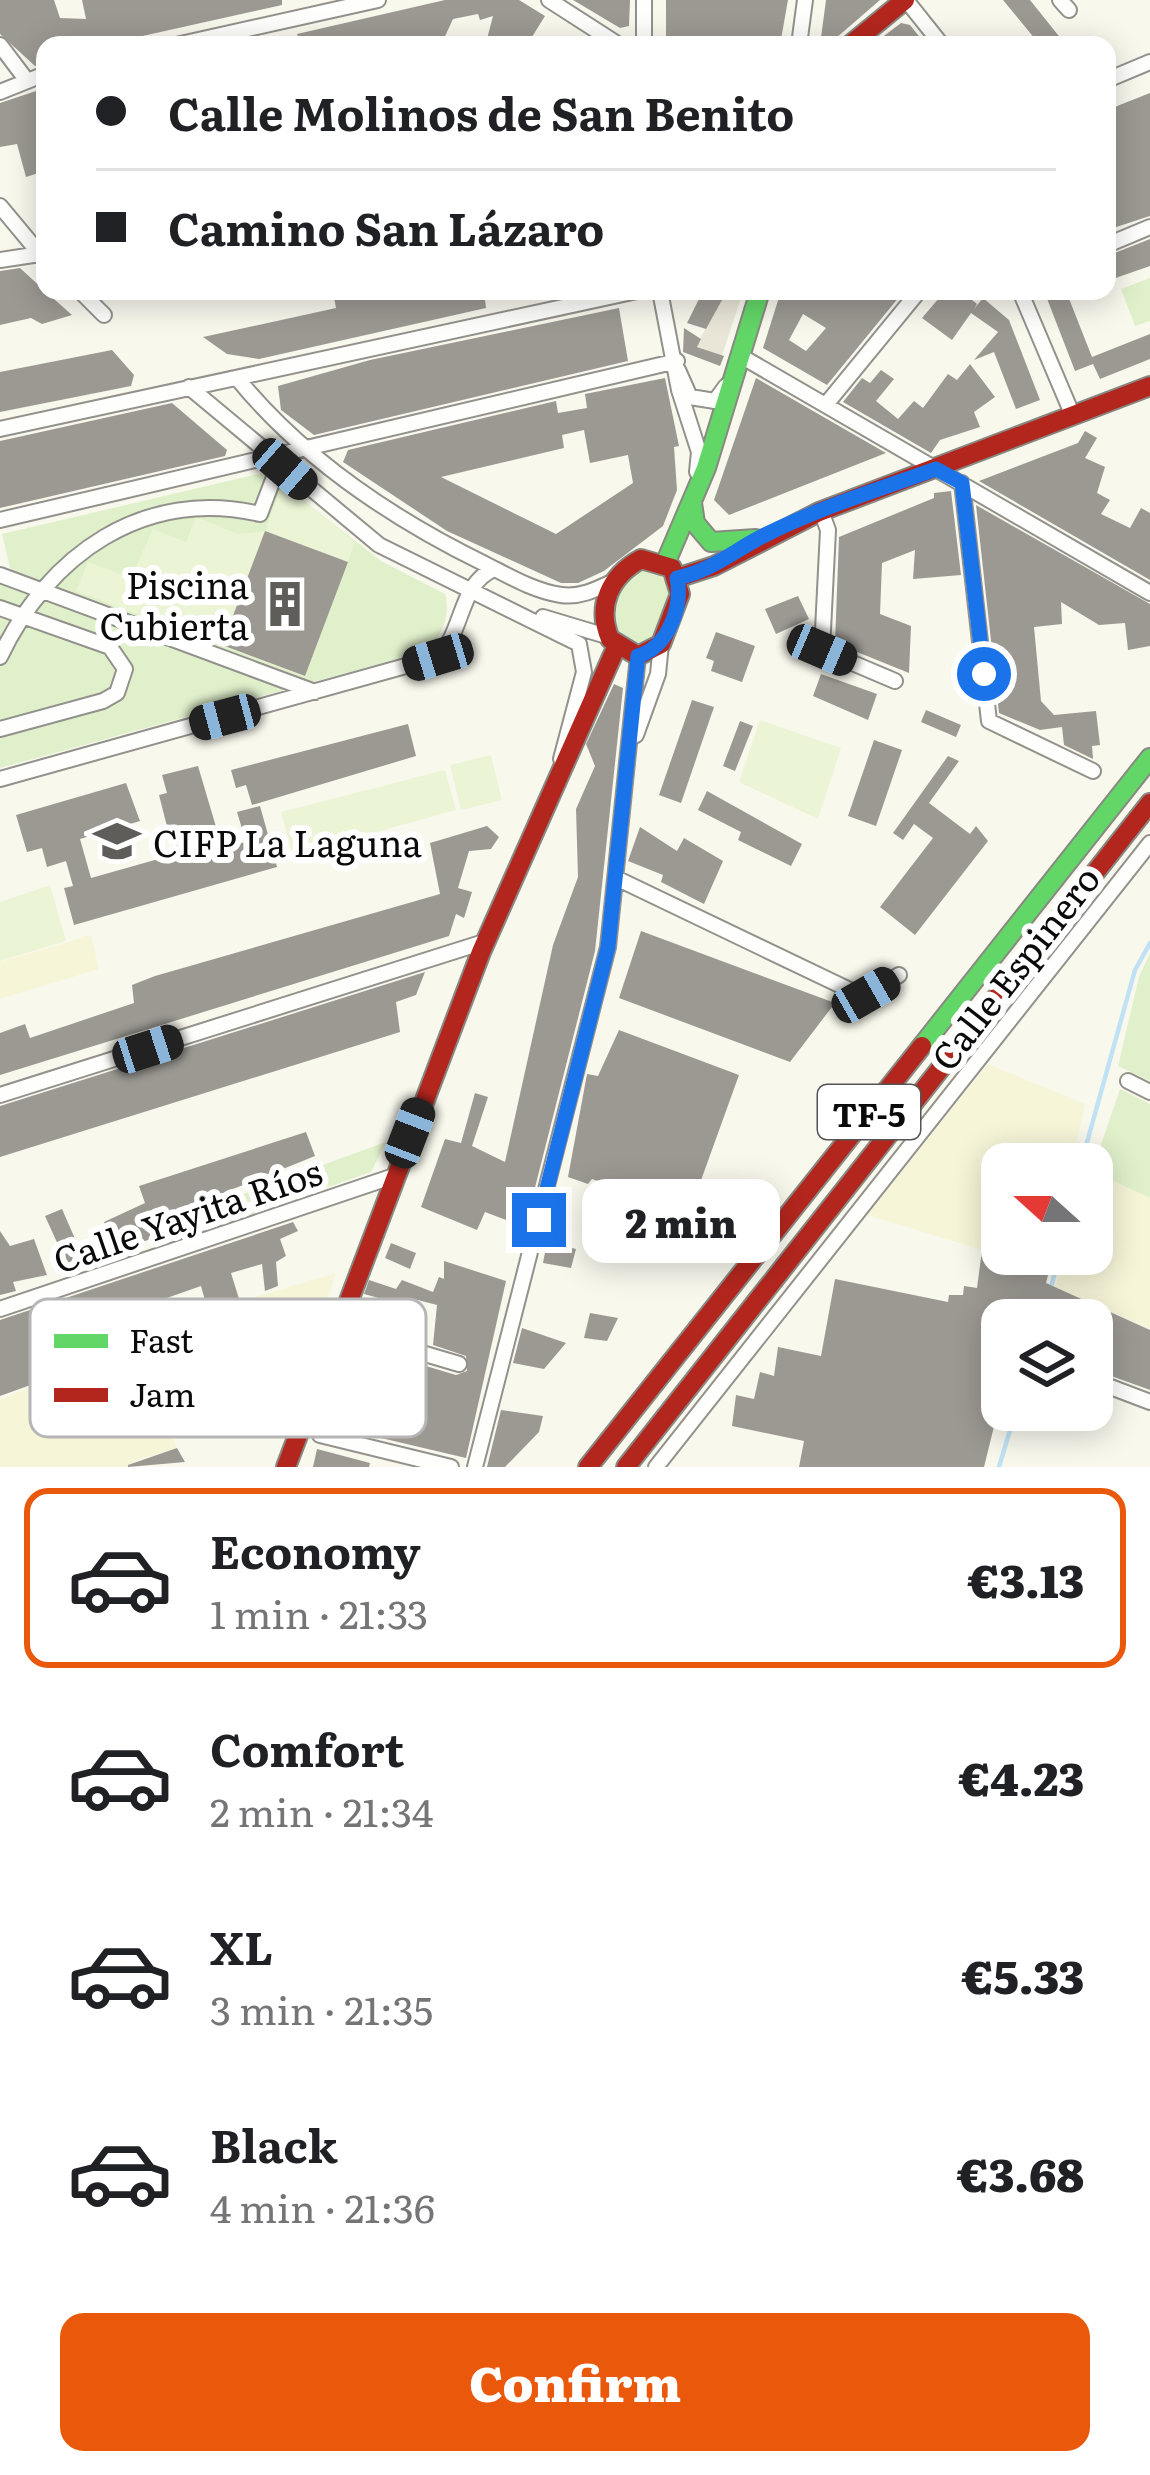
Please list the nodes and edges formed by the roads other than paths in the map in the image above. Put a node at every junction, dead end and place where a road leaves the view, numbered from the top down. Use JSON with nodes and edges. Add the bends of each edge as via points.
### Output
{"nodes":[{"id":1,"x":378,"y":0,"type":"edge"},
{"id":2,"x":549,"y":0,"type":"edge"},
{"id":3,"x":644,"y":0,"type":"edge"},
{"id":4,"x":805,"y":0,"type":"edge"},
{"id":5,"x":905,"y":0,"type":"edge"},
{"id":6,"x":216,"y":36,"type":"edge"},
{"id":7,"x":605,"y":36,"type":"edge"},
{"id":8,"x":644,"y":36,"type":"edge"},
{"id":9,"x":800,"y":36,"type":"edge"},
{"id":10,"x":861,"y":36,"type":"edge"},
{"id":11,"x":935,"y":36,"type":"edge"},
{"id":12,"x":0,"y":45,"type":"edge"},
{"id":13,"x":1150,"y":62,"type":"edge"},
{"id":14,"x":36,"y":76,"type":"edge"},
{"id":15,"x":1116,"y":76,"type":"edge"},
{"id":16,"x":25,"y":78,"type":"junction"},
{"id":17,"x":0,"y":92,"type":"edge"},
{"id":18,"x":0,"y":206,"type":"edge"},
{"id":19,"x":1150,"y":227,"type":"edge"},
{"id":20,"x":1116,"y":241,"type":"edge"},
{"id":21,"x":36,"y":249,"type":"edge"},
{"id":22,"x":36,"y":257,"type":"edge"},
{"id":23,"x":0,"y":260,"type":"edge"},
{"id":24,"x":89,"y":300,"type":"edge"},
{"id":25,"x":596,"y":300,"type":"edge"},
{"id":26,"x":662,"y":300,"type":"edge"},
{"id":27,"x":757,"y":300,"type":"edge"},
{"id":28,"x":912,"y":300,"type":"edge"},
{"id":29,"x":1024,"y":300,"type":"edge"},
{"id":30,"x":104,"y":315,"type":"dead end"},
{"id":31,"x":741,"y":351,"type":"junction"},
{"id":32,"x":678,"y":366,"type":"junction"},
{"id":33,"x":236,"y":378,"type":"junction"},
{"id":34,"x":1150,"y":386,"type":"edge"},
{"id":35,"x":189,"y":387,"type":"junction"},
{"id":36,"x":828,"y":402,"type":"junction"},
{"id":37,"x":1073,"y":416,"type":"junction"},
{"id":38,"x":0,"y":429,"type":"edge"},
{"id":39,"x":311,"y":450,"type":"junction"},
{"id":40,"x":276,"y":461,"type":"junction"},
{"id":41,"x":936,"y":469,"type":"junction"},
{"id":42,"x":962,"y":483,"type":"junction"},
{"id":43,"x":694,"y":492,"type":"junction"},
{"id":44,"x":821,"y":511,"type":"junction"},
{"id":45,"x":0,"y":520,"type":"edge"},
{"id":46,"x":756,"y":539,"type":"junction"},
{"id":47,"x":494,"y":569,"type":"junction"},
{"id":48,"x":671,"y":571,"type":"junction"},
{"id":49,"x":0,"y":575,"type":"edge"},
{"id":50,"x":616,"y":580,"type":"junction"},
{"id":51,"x":39,"y":589,"type":"junction"},
{"id":52,"x":469,"y":591,"type":"junction"},
{"id":53,"x":1150,"y":593,"type":"edge"},
{"id":54,"x":0,"y":608,"type":"edge"},
{"id":55,"x":521,"y":612,"type":"junction"},
{"id":56,"x":21,"y":613,"type":"junction"},
{"id":57,"x":609,"y":642,"type":"junction"},
{"id":58,"x":661,"y":644,"type":"junction"},
{"id":59,"x":638,"y":656,"type":"junction"},
{"id":60,"x":0,"y":657,"type":"edge"},
{"id":61,"x":895,"y":681,"type":"dead end"},
{"id":62,"x":315,"y":692,"type":"junction"},
{"id":63,"x":0,"y":729,"type":"edge"},
{"id":64,"x":630,"y":751,"type":"junction"},
{"id":65,"x":1150,"y":758,"type":"edge"},
{"id":66,"x":560,"y":764,"type":"junction"},
{"id":67,"x":1093,"y":771,"type":"dead end"},
{"id":68,"x":0,"y":778,"type":"edge"},
{"id":69,"x":1150,"y":803,"type":"edge"},
{"id":70,"x":1150,"y":843,"type":"edge"},
{"id":71,"x":616,"y":878,"type":"junction"},
{"id":72,"x":484,"y":942,"type":"junction"},
{"id":73,"x":899,"y":976,"type":"dead end"},
{"id":74,"x":1128,"y":1081,"type":"dead end"},
{"id":75,"x":1150,"y":1092,"type":"edge"},
{"id":76,"x":0,"y":1095,"type":"edge"},
{"id":77,"x":394,"y":1176,"type":"junction"},
{"id":78,"x":354,"y":1299,"type":"edge"},
{"id":79,"x":0,"y":1309,"type":"edge"},
{"id":80,"x":426,"y":1354,"type":"edge"},
{"id":81,"x":459,"y":1364,"type":"dead end"},
{"id":82,"x":1113,"y":1388,"type":"edge"},
{"id":83,"x":1150,"y":1402,"type":"edge"},
{"id":84,"x":297,"y":1437,"type":"edge"},
{"id":85,"x":328,"y":1437,"type":"edge"},
{"id":86,"x":286,"y":1467,"type":"edge"},
{"id":87,"x":452,"y":1467,"type":"edge"},
{"id":88,"x":476,"y":1467,"type":"edge"},
{"id":89,"x":588,"y":1467,"type":"edge"},
{"id":90,"x":626,"y":1467,"type":"edge"},
{"id":91,"x":656,"y":1467,"type":"edge"}],
"edges":[{"from":1,"to":6,"type":"street"},
{"from":2,"to":7,"type":"street"},
{"from":3,"to":8,"type":"street"},
{"from":4,"to":9,"type":"street"},
{"from":5,"to":10,"type":"main road"},
{"from":5,"to":11,"type":"street"},
{"from":12,"to":16,"type":"street"},
{"from":13,"to":15,"type":"street"},
{"from":14,"to":16,"type":"street"},
{"from":16,"to":17,"type":"street"},
{"from":18,"to":21,"type":"street"},
{"from":19,"to":20,"type":"street"},
{"from":22,"to":23,"type":"street"},
{"from":24,"to":30,"type":"street"},
{"from":25,"to":33,"type":"street"},
{"from":26,"to":32,"type":"street"},
{"from":27,"to":31,"type":"main road"},
{"from":28,"to":36,"type":"street"},
{"from":29,"to":37,"type":"street"},
{"from":31,"to":32,"type":"street","via":[[716,401],[690,397]]},
{"from":31,"to":36,"type":"street"},
{"from":31,"to":43,"type":"main road"},
{"from":32,"to":39,"type":"street"},
{"from":32,"to":43,"type":"street","via":[[699,452]]},
{"from":33,"to":35,"type":"street"},
{"from":33,"to":39,"type":"street"},
{"from":34,"to":37,"type":"main road"},
{"from":35,"to":38,"type":"street"},
{"from":35,"to":40,"type":"street"},
{"from":36,"to":41,"type":"street"},
{"from":37,"to":41,"type":"main road"},
{"from":39,"to":40,"type":"street"},
{"from":39,"to":47,"type":"street","via":[[396,518]]},
{"from":40,"to":45,"type":"street"},
{"from":40,"to":51,"type":"street","via":[[260,514],[190,508],[139,519],[85,547]]},
{"from":40,"to":52,"type":"street","via":[[379,545]]},
{"from":41,"to":42,"type":"street"},
{"from":41,"to":44,"type":"main road"},
{"from":42,"to":53,"type":"street"},
{"from":42,"to":67,"type":"street","via":[[989,721]]},
{"from":43,"to":46,"type":"main road","via":[[694,523],[711,542]]},
{"from":43,"to":48,"type":"main road"},
{"from":44,"to":46,"type":"main road"},
{"from":44,"to":61,"type":"street","via":[[829,530],[822,650]]},
{"from":46,"to":48,"type":"main road","via":[[711,568]]},
{"from":47,"to":50,"type":"street","via":[[561,595]]},
{"from":47,"to":52,"type":"street"},
{"from":48,"to":50,"type":"main road","via":[[641,559]]},
{"from":48,"to":58,"type":"main road","via":[[678,604]]},
{"from":49,"to":51,"type":"street"},
{"from":50,"to":57,"type":"main road","via":[[601,622]]},
{"from":51,"to":56,"type":"street"},
{"from":51,"to":62,"type":"street"},
{"from":52,"to":55,"type":"street"},
{"from":52,"to":62,"type":"street","via":[[438,657]]},
{"from":54,"to":56,"type":"street"},
{"from":55,"to":57,"type":"street"},
{"from":55,"to":66,"type":"street","via":[[569,637],[583,654]]},
{"from":56,"to":60,"type":"street"},
{"from":56,"to":63,"type":"street","via":[[110,647],[123,682],[103,701]]},
{"from":57,"to":59,"type":"main road"},
{"from":57,"to":66,"type":"main road"},
{"from":58,"to":59,"type":"main road"},
{"from":58,"to":64,"type":"street"},
{"from":59,"to":64,"type":"street"},
{"from":62,"to":68,"type":"street"},
{"from":64,"to":71,"type":"street"},
{"from":65,"to":89,"type":"main road","number":"TF-5"},
{"from":66,"to":72,"type":"main road"},
{"from":69,"to":90,"type":"main road","number":"TF-5"},
{"from":70,"to":91,"type":"street","name":"Calle Espinero"},
{"from":71,"to":73,"type":"street","via":[[854,992],[866,995]]},
{"from":71,"to":88,"type":"street","via":[[608,947]]},
{"from":72,"to":76,"type":"street"},
{"from":72,"to":77,"type":"main road"},
{"from":74,"to":75,"type":"street"},
{"from":77,"to":78,"type":"main road"},
{"from":77,"to":79,"type":"street","name":"Calle Yayita Ríos"},
{"from":80,"to":81,"type":"street"},
{"from":82,"to":83,"type":"street"},
{"from":84,"to":86,"type":"main road"},
{"from":85,"to":87,"type":"street"}]}
